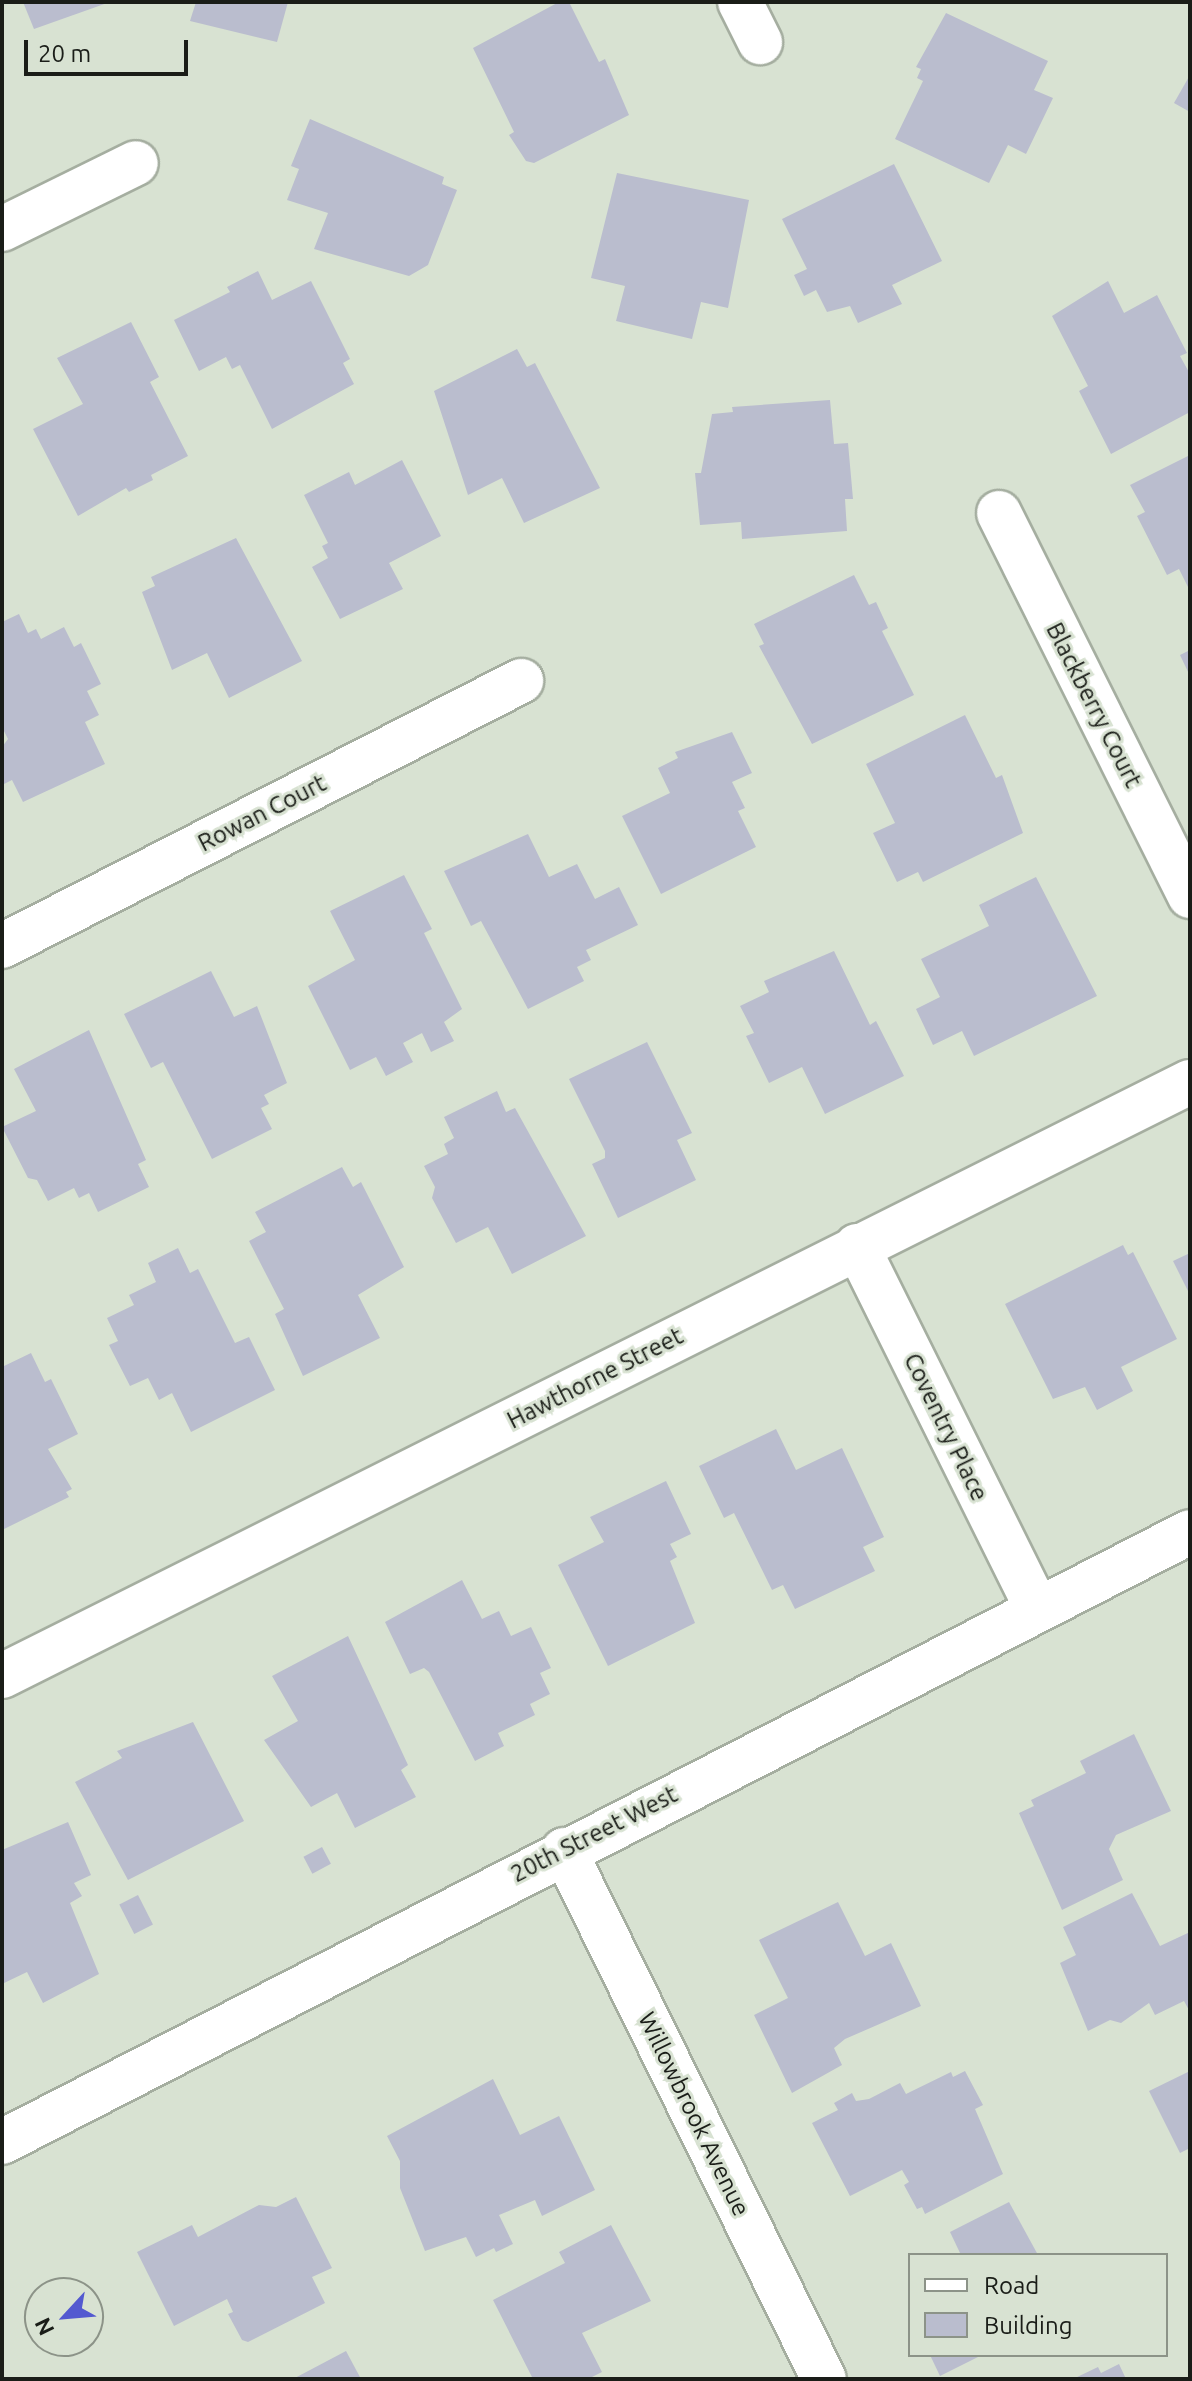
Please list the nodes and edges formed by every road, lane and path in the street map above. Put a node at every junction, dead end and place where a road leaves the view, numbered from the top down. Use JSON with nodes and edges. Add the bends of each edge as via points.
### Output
{"nodes":[{"id":1,"x":740,"y":2,"type":"edge"},
{"id":2,"x":760,"y":42,"type":"dead end"},
{"id":3,"x":136,"y":163,"type":"dead end"},
{"id":4,"x":2,"y":229,"type":"edge"},
{"id":5,"x":999,"y":513,"type":"dead end"},
{"id":6,"x":521,"y":681,"type":"dead end"},
{"id":7,"x":1190,"y":896,"type":"edge"},
{"id":8,"x":2,"y":946,"type":"edge"},
{"id":9,"x":1190,"y":1082,"type":"edge"},
{"id":10,"x":857,"y":1246,"type":"junction"},
{"id":11,"x":1190,"y":1532,"type":"edge"},
{"id":12,"x":1036,"y":1607,"type":"junction"},
{"id":13,"x":2,"y":1676,"type":"edge"},
{"id":14,"x":564,"y":1850,"type":"junction"},
{"id":15,"x":2,"y":2142,"type":"edge"},
{"id":16,"x":824,"y":2379,"type":"edge"}],
"edges":[{"from":1,"to":2,"type":"street"},
{"from":3,"to":4,"type":"street"},
{"from":5,"to":7,"type":"street","name":"Blackberry Court"},
{"from":6,"to":8,"type":"street","name":"Rowan Court"},
{"from":9,"to":10,"type":"street","name":"Hawthorne Street"},
{"from":10,"to":12,"type":"street","name":"Coventry Place"},
{"from":10,"to":13,"type":"street","name":"Hawthorne Street"},
{"from":11,"to":12,"type":"street","name":"20th Street West"},
{"from":12,"to":14,"type":"street","name":"20th Street West"},
{"from":14,"to":15,"type":"street","name":"20th Street West"},
{"from":14,"to":16,"type":"street","name":"Willowbrook Avenue"}]}
